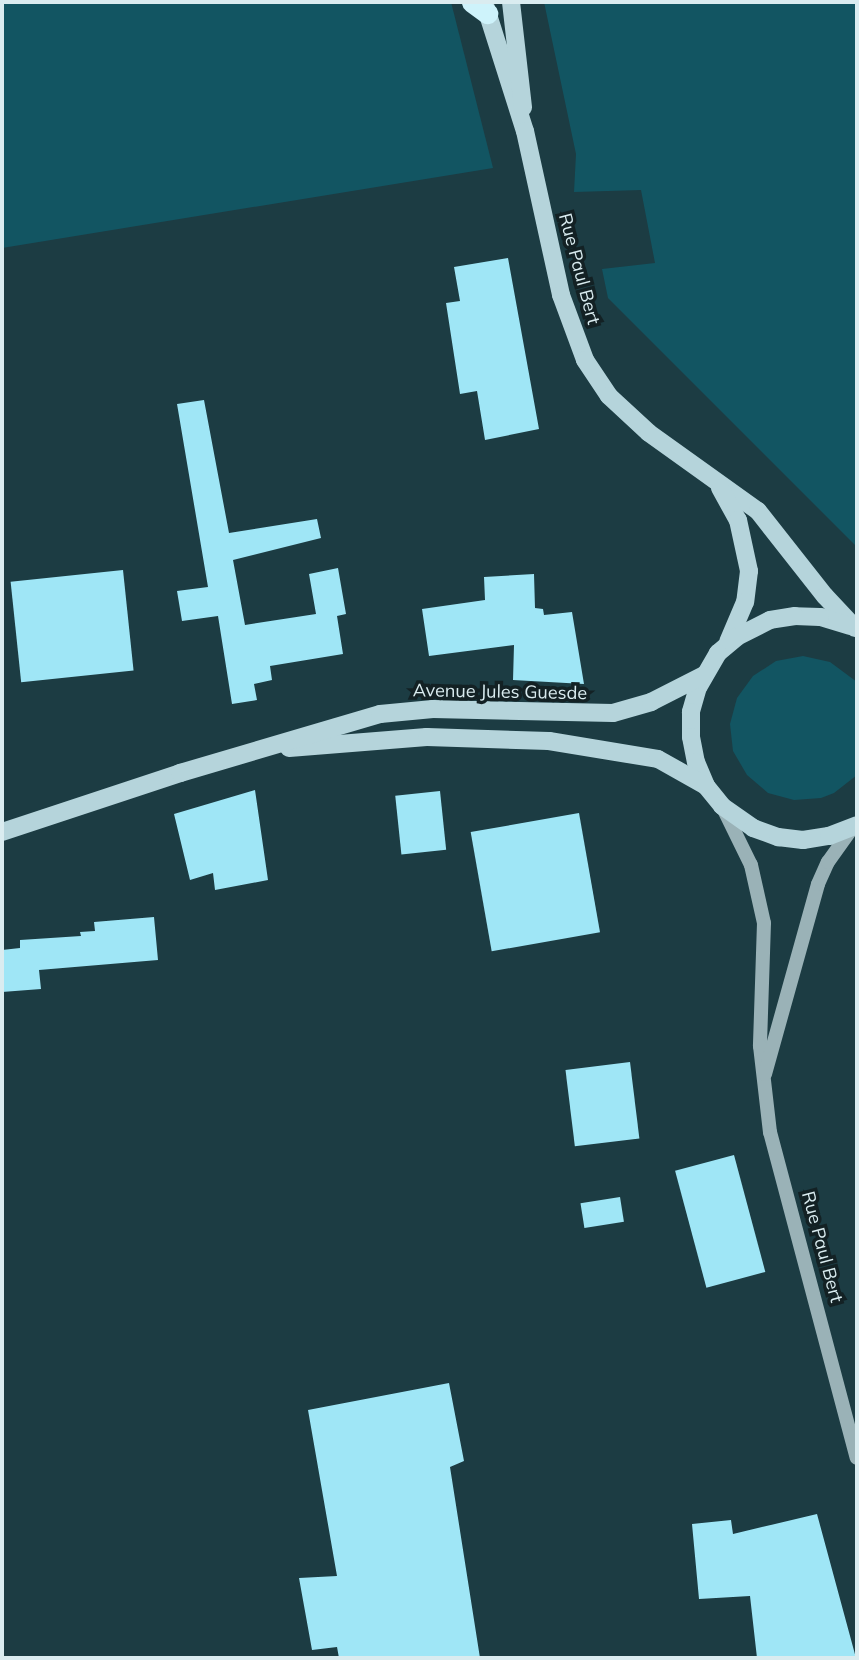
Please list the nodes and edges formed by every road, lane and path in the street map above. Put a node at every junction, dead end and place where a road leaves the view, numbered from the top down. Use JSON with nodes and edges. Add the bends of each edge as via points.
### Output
{"nodes":[{"id":1,"x":511,"y":2,"type":"edge"},
{"id":2,"x":481,"y":5,"type":"edge"},
{"id":3,"x":525,"y":131,"type":"junction"},
{"id":4,"x":718,"y":485,"type":"junction"},
{"id":5,"x":856,"y":629,"type":"edge"},
{"id":6,"x":727,"y":645,"type":"junction"},
{"id":7,"x":704,"y":675,"type":"junction"},
{"id":8,"x":251,"y":752,"type":"junction"},
{"id":9,"x":706,"y":786,"type":"junction"},
{"id":10,"x":722,"y":806,"type":"junction"},
{"id":11,"x":855,"y":826,"type":"edge"},
{"id":12,"x":2,"y":832,"type":"edge"},
{"id":13,"x":762,"y":1086,"type":"junction"},
{"id":14,"x":857,"y":1458,"type":"edge"}],
"edges":[{"from":1,"to":3,"type":"main road","name":"Rue Paul Bert"},
{"from":2,"to":3,"type":"main road","name":"Rue Paul Bert"},
{"from":3,"to":4,"type":"main road","name":"Rue Paul Bert","via":[[561,295],[585,360],[609,396],[632,418]]},
{"from":4,"to":5,"type":"main road","name":"Rue Paul Bert","via":[[758,511]]},
{"from":4,"to":6,"type":"main road","name":"Rue Paul Bert","via":[[738,520],[749,571],[745,602]]},
{"from":5,"to":6,"type":"main road","via":[[820,617],[782,617],[747,630]]},
{"from":6,"to":7,"type":"main road"},
{"from":7,"to":8,"type":"main road","name":"Avenue Jules Guesde","via":[[625,711],[596,715],[492,709],[401,711],[357,719]]},
{"from":7,"to":9,"type":"main road","via":[[690,724],[696,762]]},
{"from":8,"to":9,"type":"main road","name":"Avenue Jules Guesde","via":[[437,737],[549,741],[658,759]]},
{"from":8,"to":12,"type":"main road","name":"Avenue Jules Guesde"},
{"from":9,"to":10,"type":"main road"},
{"from":10,"to":11,"type":"main road","via":[[753,828],[790,839],[816,839]]},
{"from":10,"to":13,"type":"street","name":"Rue Paul Bert","via":[[746,849],[763,916]]},
{"from":11,"to":13,"type":"street","name":"Rue Paul Bert","via":[[818,884]]},
{"from":13,"to":14,"type":"street","name":"Rue Paul Bert","via":[[770,1132]]}]}
